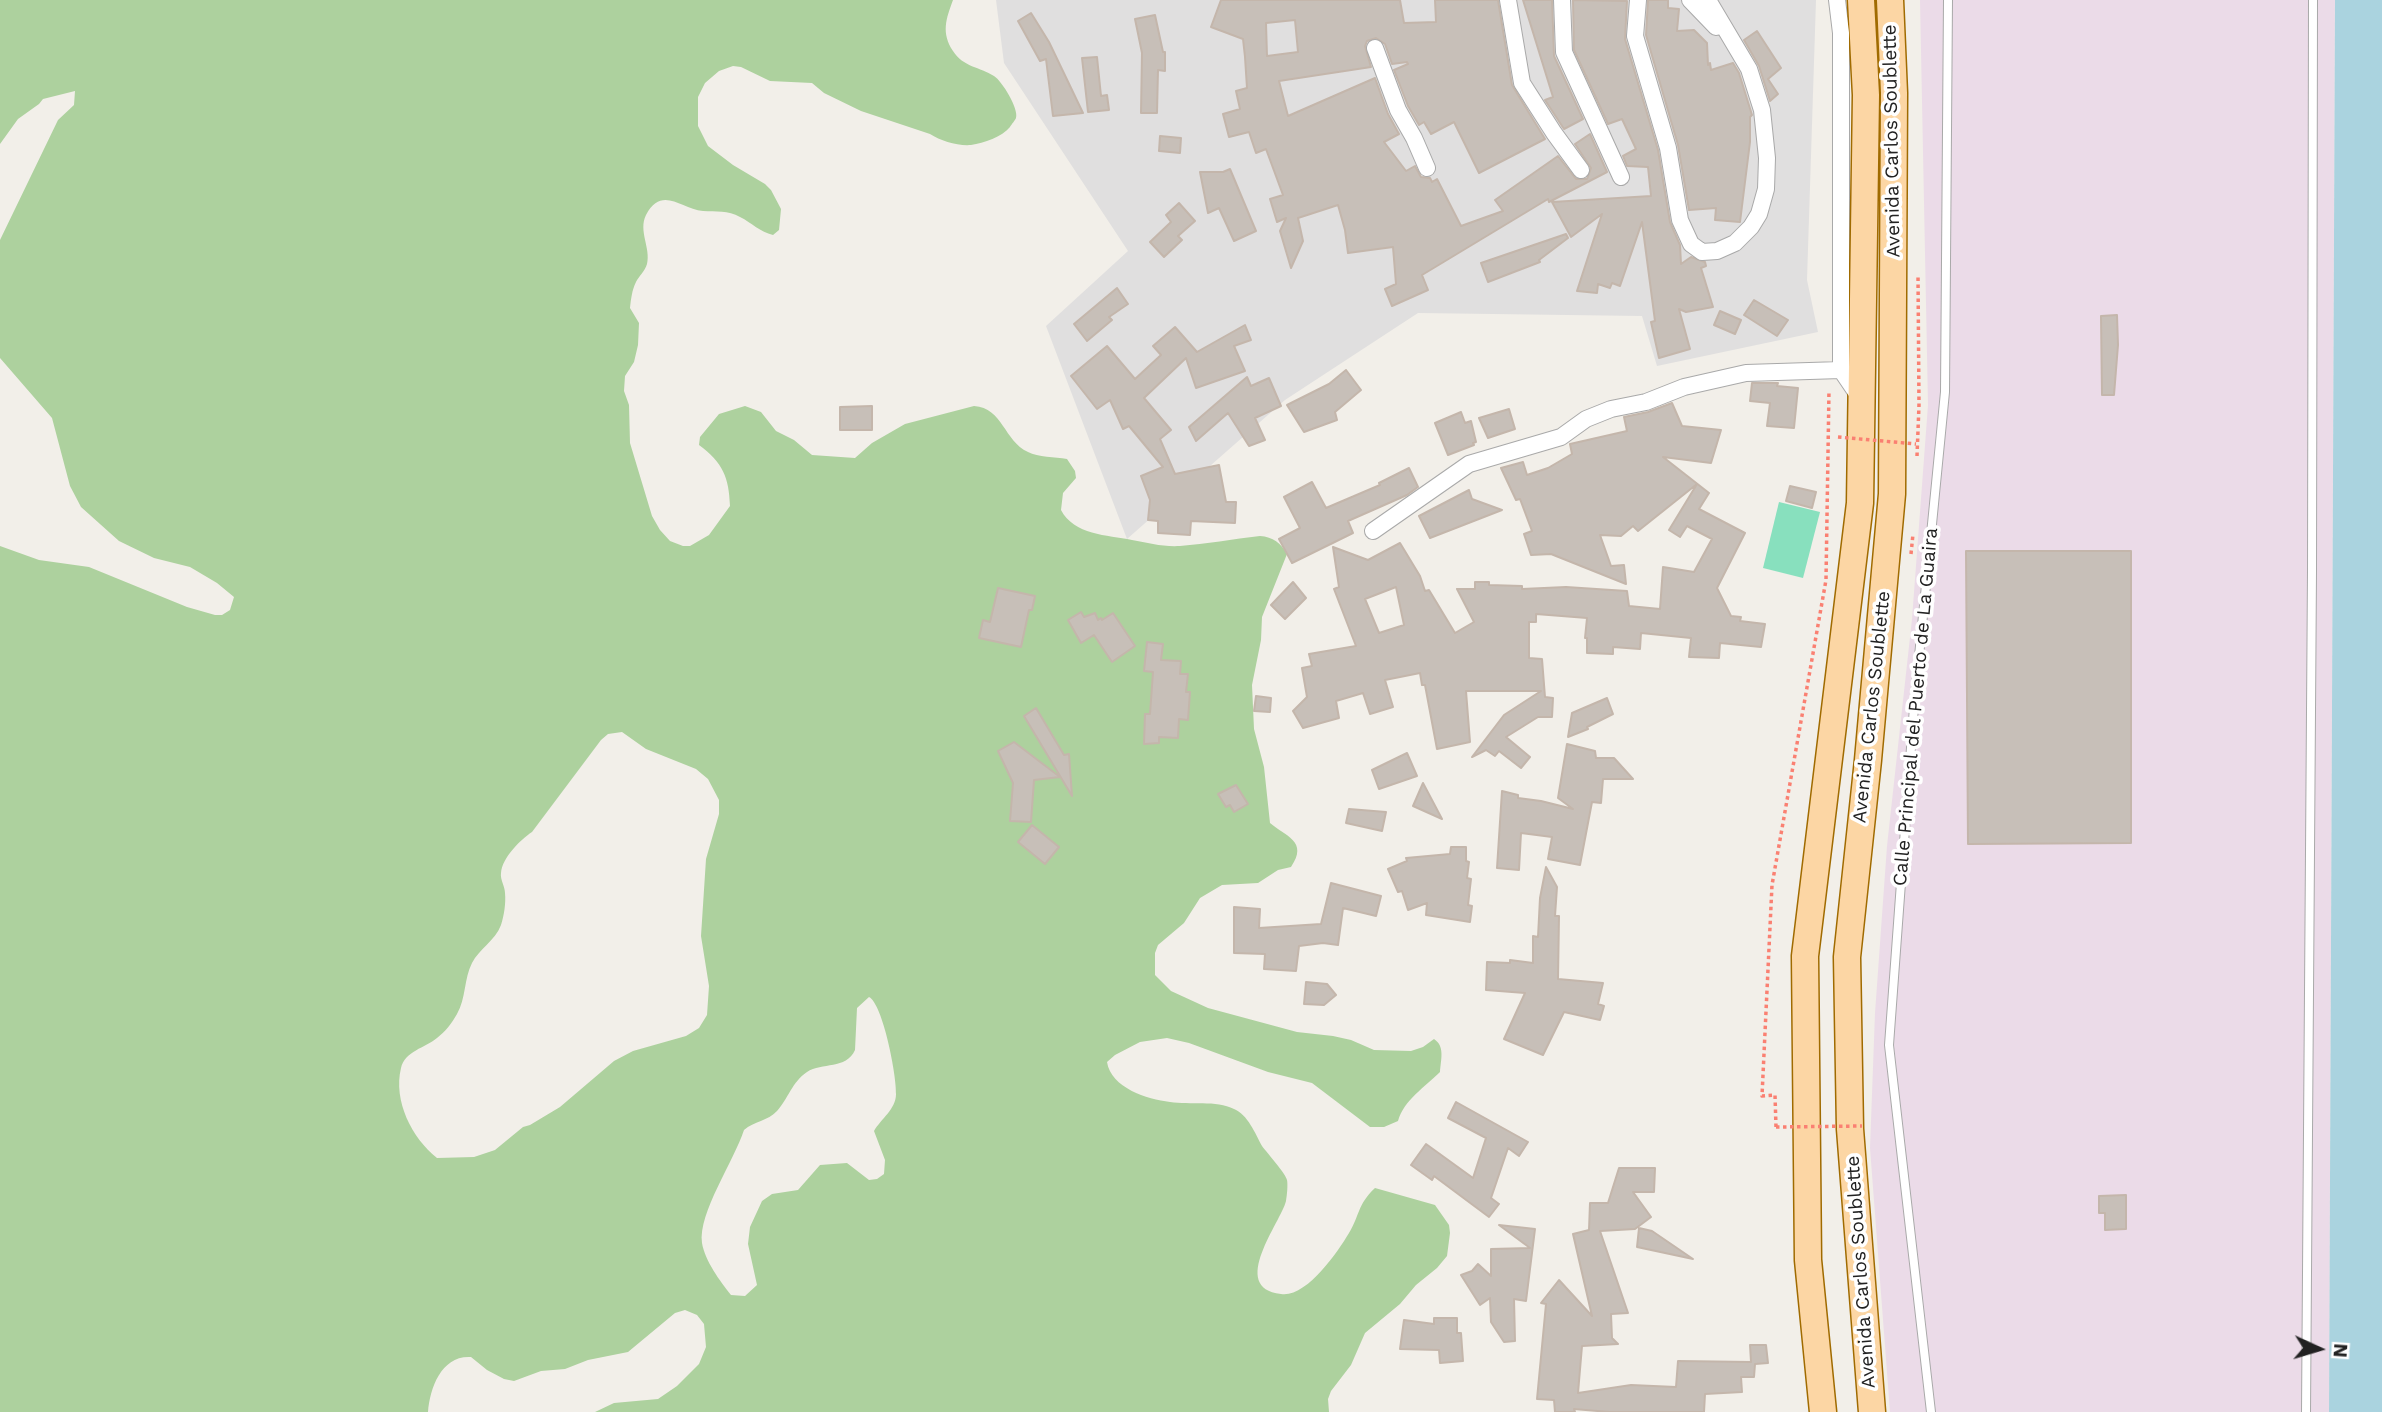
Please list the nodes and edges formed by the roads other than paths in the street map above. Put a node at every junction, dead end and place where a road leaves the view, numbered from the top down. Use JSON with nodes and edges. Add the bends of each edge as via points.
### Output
{"nodes":[{"id":1,"x":1508,"y":0,"type":"edge"},
{"id":2,"x":1562,"y":0,"type":"edge"},
{"id":3,"x":1638,"y":0,"type":"edge"},
{"id":4,"x":1690,"y":0,"type":"edge"},
{"id":5,"x":1708,"y":0,"type":"edge"},
{"id":6,"x":1837,"y":0,"type":"edge"},
{"id":7,"x":1861,"y":0,"type":"edge"},
{"id":8,"x":1890,"y":0,"type":"edge"},
{"id":9,"x":1948,"y":0,"type":"edge"},
{"id":10,"x":2313,"y":0,"type":"edge"},
{"id":11,"x":1732,"y":44,"type":"junction"},
{"id":12,"x":1375,"y":48,"type":"dead end"},
{"id":13,"x":1427,"y":168,"type":"dead end"},
{"id":14,"x":1581,"y":170,"type":"dead end"},
{"id":15,"x":1621,"y":177,"type":"dead end"},
{"id":16,"x":1841,"y":370,"type":"junction"},
{"id":17,"x":1862,"y":401,"type":"junction"},
{"id":18,"x":1373,"y":531,"type":"dead end"},
{"id":19,"x":1823,"y":1412,"type":"edge"},
{"id":20,"x":1872,"y":1412,"type":"edge"},
{"id":21,"x":1931,"y":1412,"type":"edge"},
{"id":22,"x":2306,"y":1412,"type":"edge"}],
"edges":[{"from":1,"to":14,"type":"street","via":[[1522,83]]},
{"from":2,"to":15,"type":"street","via":[[1564,52]]},
{"from":3,"to":11,"type":"street","via":[[1635,36],[1668,148],[1680,220],[1691,244],[1702,252],[1735,243],[1759,214],[1766,189],[1762,110],[1749,69]]},
{"from":4,"to":11,"type":"street"},
{"from":5,"to":11,"type":"street"},
{"from":6,"to":16,"type":"street","via":[[1841,33]]},
{"from":7,"to":17,"type":"main road","name":"Avenida Carlos Soublette","via":[[1866,95]]},
{"from":8,"to":20,"type":"main road","name":"Avenida Carlos Soublette","via":[[1894,93],[1892,494],[1847,957],[1850,1129]]},
{"from":9,"to":21,"type":"lane","name":"Calle Principal del Puerto de La Guaira","via":[[1945,392],[1914,707],[1889,1045]]},
{"from":10,"to":22,"type":"lane"},
{"from":12,"to":13,"type":"street","via":[[1398,110]]},
{"from":16,"to":17,"type":"street"},
{"from":16,"to":18,"type":"street","via":[[1746,373],[1611,410],[1586,419],[1561,437],[1469,464]]},
{"from":17,"to":19,"type":"main road","name":"Avenida Carlos Soublette","via":[[1860,503],[1805,956],[1808,1260]]}]}
